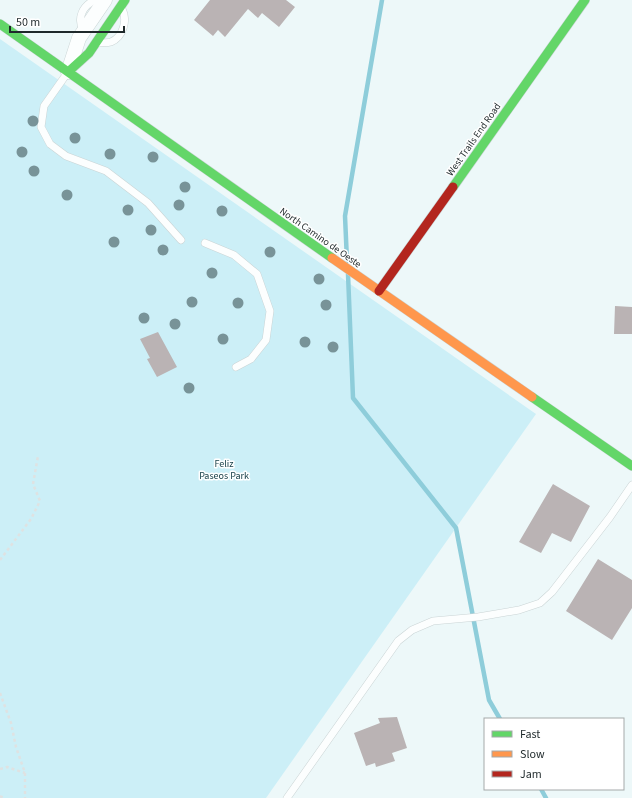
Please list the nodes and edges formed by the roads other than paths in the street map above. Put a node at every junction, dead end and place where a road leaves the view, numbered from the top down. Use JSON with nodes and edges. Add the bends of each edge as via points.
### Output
{"nodes":[{"id":1,"x":95,"y":0,"type":"edge"},
{"id":2,"x":585,"y":0,"type":"edge"},
{"id":3,"x":116,"y":2,"type":"edge"},
{"id":4,"x":0,"y":24,"type":"edge"},
{"id":5,"x":83,"y":32,"type":"junction"},
{"id":6,"x":96,"y":43,"type":"junction"},
{"id":7,"x":68,"y":72,"type":"junction"},
{"id":8,"x":181,"y":240,"type":"dead end"},
{"id":9,"x":205,"y":243,"type":"dead end"},
{"id":10,"x":379,"y":292,"type":"junction"},
{"id":11,"x":236,"y":367,"type":"dead end"},
{"id":12,"x":632,"y":466,"type":"edge"},
{"id":13,"x":632,"y":485,"type":"edge"},
{"id":14,"x":287,"y":798,"type":"edge"}],
"edges":[{"from":1,"to":5,"type":"lane","via":[[82,11],[80,19]]},
{"from":2,"to":10,"type":"street","name":"West Trails End Road"},
{"from":3,"to":5,"type":"street"},
{"from":3,"to":6,"type":"street"},
{"from":3,"to":6,"type":"lane","via":[[124,13],[125,25],[119,37],[111,42]]},
{"from":4,"to":7,"type":"street","name":"North Camino de Oeste"},
{"from":5,"to":7,"type":"street"},
{"from":6,"to":7,"type":"street","via":[[89,54]]},
{"from":7,"to":8,"type":"lane","via":[[44,106],[41,127],[50,144],[66,156],[106,171],[148,203]]},
{"from":7,"to":10,"type":"street","name":"North Camino de Oeste"},
{"from":9,"to":11,"type":"lane","via":[[234,255],[257,274],[270,311],[266,340],[251,359]]},
{"from":10,"to":12,"type":"street","name":"North Camino de Oeste"},
{"from":13,"to":14,"type":"lane","via":[[552,592],[540,603],[505,613],[433,621],[412,630],[398,641]]}]}
